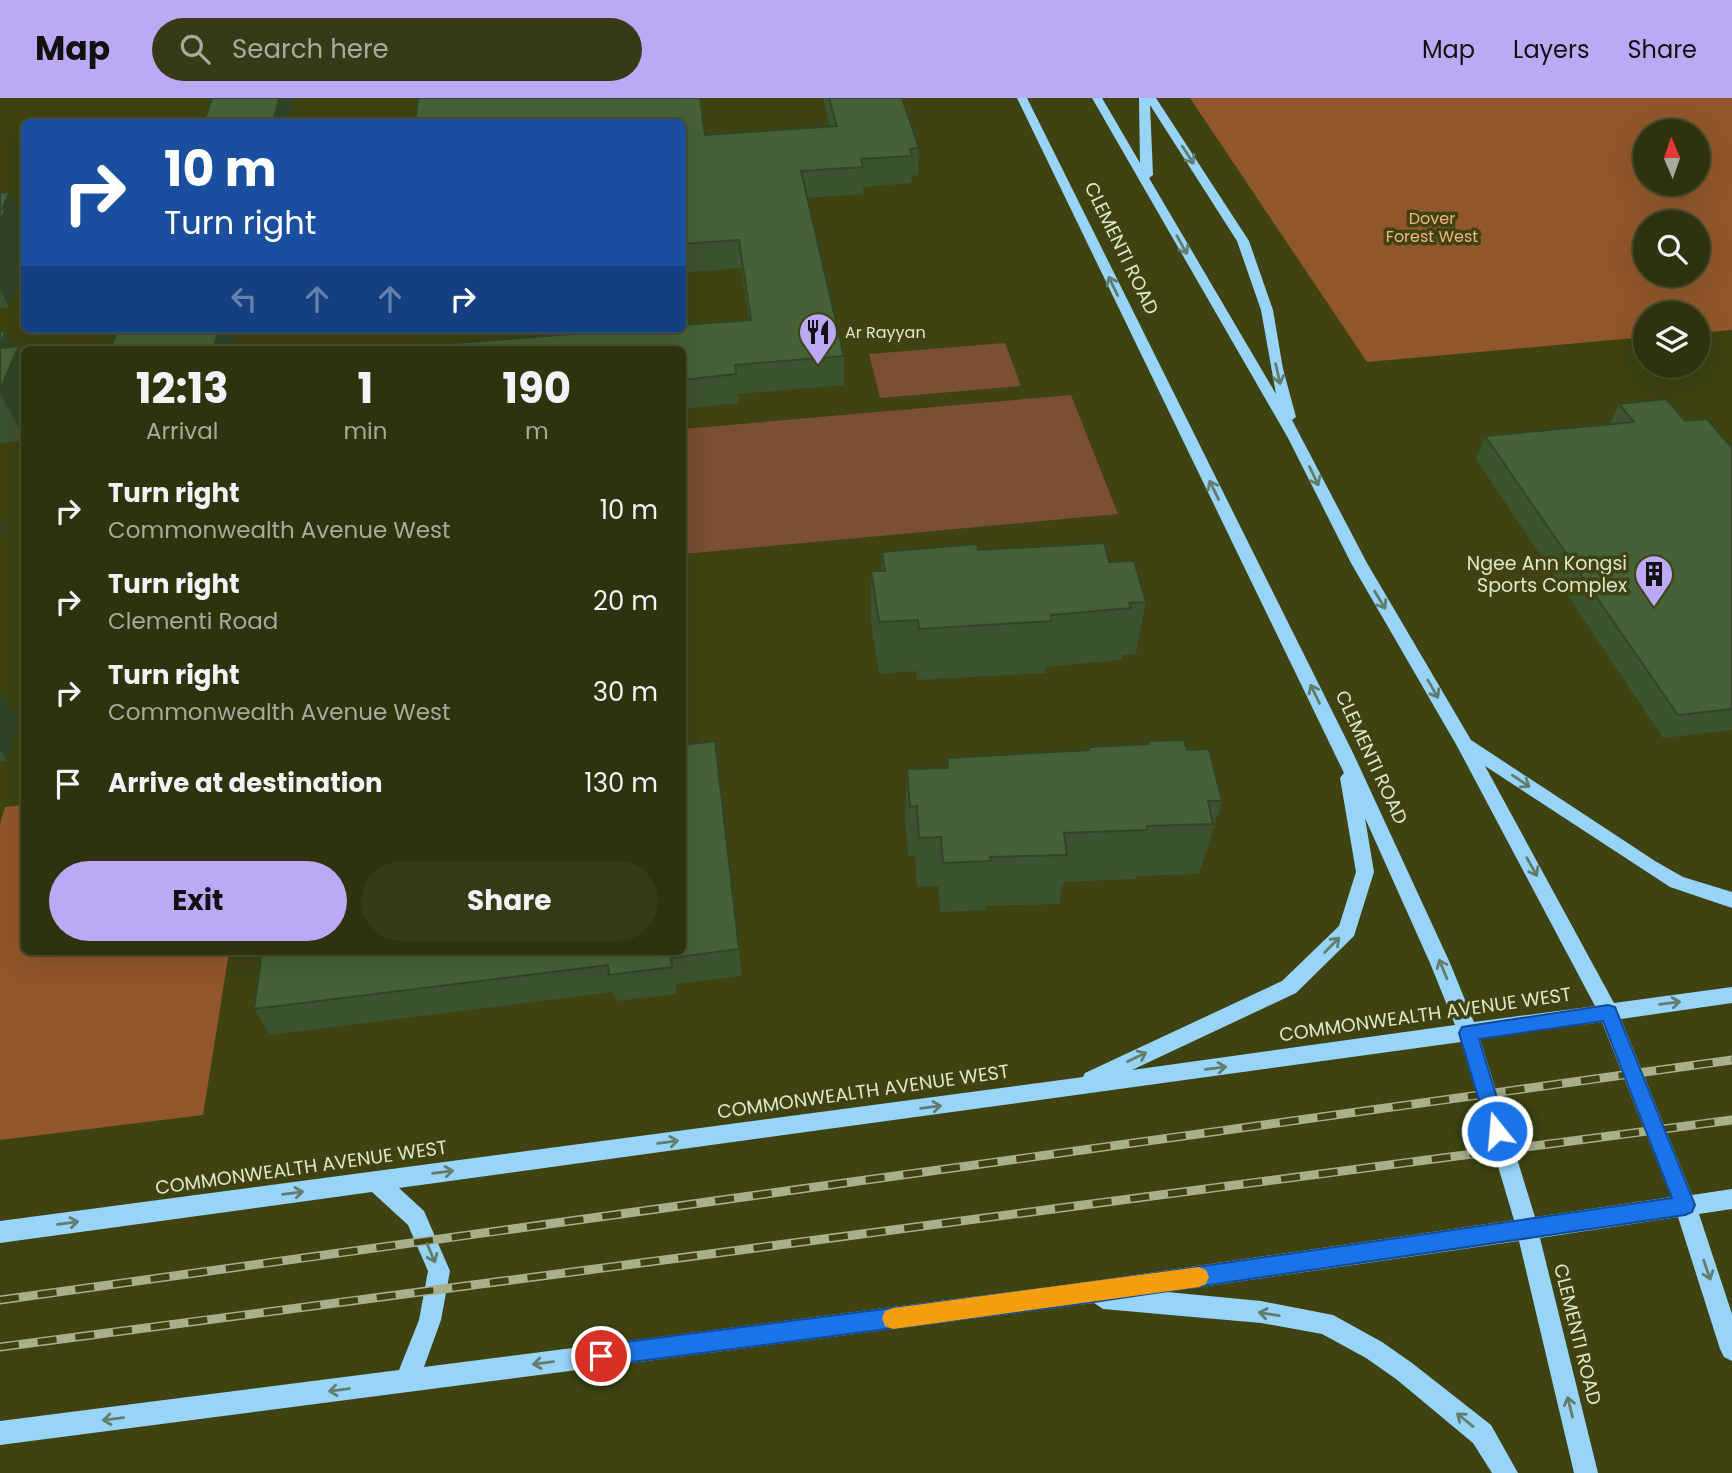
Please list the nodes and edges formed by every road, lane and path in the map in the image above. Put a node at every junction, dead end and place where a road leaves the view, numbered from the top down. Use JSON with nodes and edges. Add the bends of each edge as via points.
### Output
{"nodes":[{"id":1,"x":1022,"y":98,"type":"edge"},
{"id":2,"x":1097,"y":98,"type":"edge"},
{"id":3,"x":1143,"y":98,"type":"edge"},
{"id":4,"x":1151,"y":98,"type":"edge"},
{"id":5,"x":1149,"y":186,"type":"junction"},
{"id":6,"x":1295,"y":438,"type":"junction"},
{"id":7,"x":1464,"y":743,"type":"junction"},
{"id":8,"x":1345,"y":755,"type":"junction"},
{"id":9,"x":1732,"y":900,"type":"edge"},
{"id":10,"x":1732,"y":995,"type":"edge"},
{"id":11,"x":1608,"y":1012,"type":"junction"},
{"id":12,"x":1468,"y":1033,"type":"junction"},
{"id":13,"x":1076,"y":1087,"type":"junction"},
{"id":14,"x":375,"y":1181,"type":"junction"},
{"id":15,"x":1732,"y":1199,"type":"edge"},
{"id":16,"x":1685,"y":1205,"type":"junction"},
{"id":17,"x":1527,"y":1228,"type":"junction"},
{"id":18,"x":0,"y":1232,"type":"edge"},
{"id":19,"x":1073,"y":1295,"type":"junction"},
{"id":20,"x":1732,"y":1349,"type":"edge"},
{"id":21,"x":407,"y":1381,"type":"junction"},
{"id":22,"x":0,"y":1433,"type":"edge"},
{"id":23,"x":1506,"y":1473,"type":"edge"},
{"id":24,"x":1586,"y":1473,"type":"edge"}],
"edges":[{"from":8,"to":1,"type":"main road","name":"CLEMENTI ROAD","one_way":true},
{"from":2,"to":5,"type":"main road"},
{"from":3,"to":5,"type":"main road","via":[[1148,118],[1144,156]]},
{"from":4,"to":6,"type":"main road","one_way":true,"via":[[1243,241],[1267,310],[1276,369]]},
{"from":5,"to":6,"type":"main road","one_way":true},
{"from":6,"to":7,"type":"main road","one_way":true,"via":[[1359,563]]},
{"from":7,"to":9,"type":"main road","one_way":true,"via":[[1649,866],[1677,882]]},
{"from":7,"to":11,"type":"main road","one_way":true},
{"from":12,"to":8,"type":"main road","name":"CLEMENTI ROAD","one_way":true},
{"from":13,"to":8,"type":"main road","one_way":true,"via":[[1289,987],[1347,930],[1365,872]]},
{"from":11,"to":10,"type":"main road","name":"COMMONWEALTH AVENUE WEST","one_way":true},
{"from":11,"to":12,"type":"main road","name":"COMMONWEALTH AVENUE WEST"},
{"from":11,"to":16,"type":"main road"},
{"from":13,"to":12,"type":"main road","name":"COMMONWEALTH AVENUE WEST","one_way":true},
{"from":12,"to":17,"type":"main road","name":"CLEMENTI ROAD"},
{"from":14,"to":13,"type":"main road","name":"COMMONWEALTH AVENUE WEST","one_way":true},
{"from":18,"to":14,"type":"main road","name":"COMMONWEALTH AVENUE WEST","one_way":true},
{"from":14,"to":21,"type":"main road","one_way":true,"via":[[416,1218],[439,1271],[430,1320]]},
{"from":15,"to":16,"type":"main road"},
{"from":16,"to":17,"type":"main road"},
{"from":16,"to":20,"type":"main road","one_way":true},
{"from":17,"to":19,"type":"main road"},
{"from":24,"to":17,"type":"main road","name":"CLEMENTI ROAD","one_way":true},
{"from":19,"to":21,"type":"main road","one_way":true},
{"from":23,"to":19,"type":"main road","one_way":true,"via":[[1482,1434],[1405,1371],[1325,1323],[1261,1312]]},
{"from":21,"to":22,"type":"main road","one_way":true}]}
